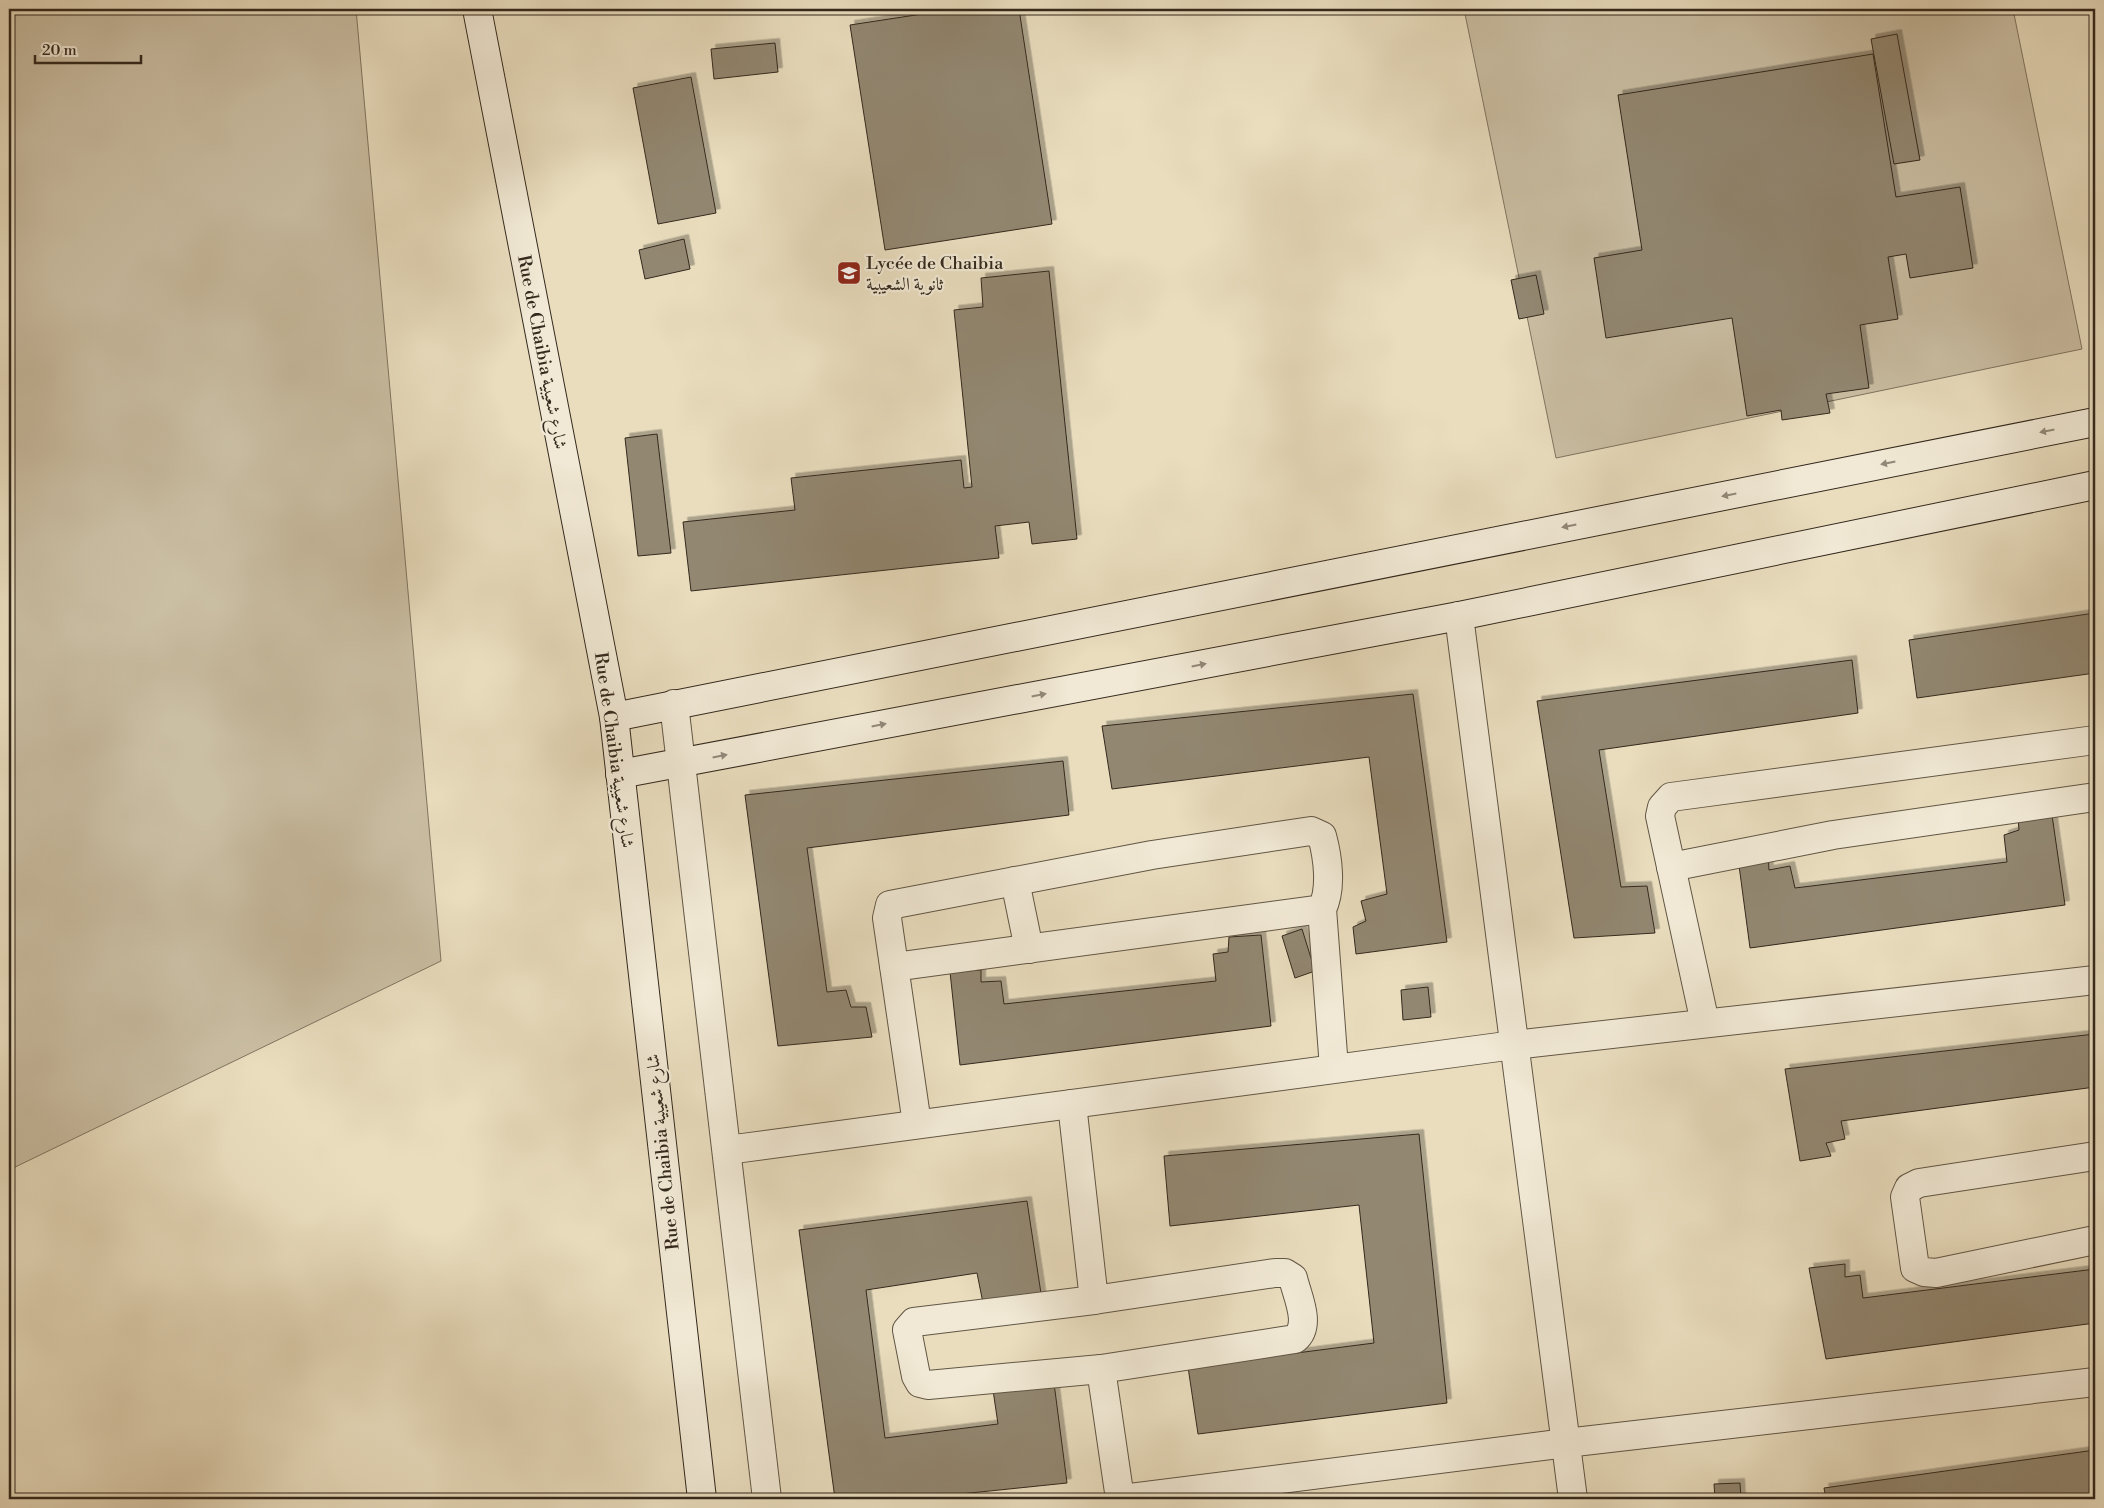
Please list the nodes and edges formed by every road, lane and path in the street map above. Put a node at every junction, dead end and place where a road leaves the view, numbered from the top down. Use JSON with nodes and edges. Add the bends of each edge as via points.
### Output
{"nodes":[{"id":1,"x":477,"y":9,"type":"edge"},
{"id":2,"x":2095,"y":422,"type":"edge"},
{"id":3,"x":2095,"y":485,"type":"edge"},
{"id":4,"x":1459,"y":616,"type":"junction"},
{"id":5,"x":674,"y":704,"type":"junction"},
{"id":6,"x":614,"y":717,"type":"junction"},
{"id":7,"x":2095,"y":740,"type":"edge"},
{"id":8,"x":681,"y":763,"type":"junction"},
{"id":9,"x":620,"y":774,"type":"junction"},
{"id":10,"x":2095,"y":797,"type":"edge"},
{"id":11,"x":1671,"y":867,"type":"junction"},
{"id":12,"x":1014,"y":881,"type":"junction"},
{"id":13,"x":1322,"y":910,"type":"junction"},
{"id":14,"x":1029,"y":949,"type":"junction"},
{"id":15,"x":894,"y":968,"type":"junction"},
{"id":16,"x":2095,"y":980,"type":"edge"},
{"id":17,"x":1705,"y":1024,"type":"junction"},
{"id":18,"x":1514,"y":1044,"type":"junction"},
{"id":19,"x":1334,"y":1068,"type":"junction"},
{"id":20,"x":1072,"y":1104,"type":"junction"},
{"id":21,"x":917,"y":1124,"type":"junction"},
{"id":22,"x":727,"y":1150,"type":"junction"},
{"id":23,"x":2095,"y":1156,"type":"edge"},
{"id":24,"x":2095,"y":1240,"type":"edge"},
{"id":25,"x":1094,"y":1300,"type":"junction"},
{"id":26,"x":1101,"y":1369,"type":"junction"},
{"id":27,"x":2095,"y":1382,"type":"edge"},
{"id":28,"x":1566,"y":1443,"type":"junction"},
{"id":29,"x":702,"y":1499,"type":"edge"},
{"id":30,"x":767,"y":1499,"type":"edge"},
{"id":31,"x":1121,"y":1499,"type":"edge"},
{"id":32,"x":1574,"y":1499,"type":"edge"}],
"edges":[{"from":1,"to":6,"type":"street","name":"Rue de Chaibia شارع شعيبية"},
{"from":2,"to":5,"type":"street","one_way":true},
{"from":3,"to":4,"type":"street"},
{"from":8,"to":4,"type":"street","one_way":true},
{"from":4,"to":18,"type":"street"},
{"from":5,"to":6,"type":"street"},
{"from":5,"to":8,"type":"street"},
{"from":6,"to":9,"type":"street","name":"Rue de Chaibia شارع شعيبية"},
{"from":7,"to":11,"type":"street","via":[[1671,797],[1662,807],[1660,816]]},
{"from":8,"to":9,"type":"street"},
{"from":8,"to":22,"type":"street"},
{"from":9,"to":29,"type":"street","name":"Rue de Chaibia شارع شعيبية"},
{"from":10,"to":11,"type":"street","via":[[1833,835]]},
{"from":11,"to":17,"type":"street"},
{"from":12,"to":13,"type":"street","via":[[1152,855],[1311,831],[1322,836],[1326,848],[1328,897]]},
{"from":12,"to":14,"type":"street"},
{"from":12,"to":15,"type":"street","via":[[890,905],[887,918]]},
{"from":13,"to":14,"type":"street"},
{"from":13,"to":19,"type":"street"},
{"from":14,"to":15,"type":"street"},
{"from":15,"to":21,"type":"street"},
{"from":16,"to":17,"type":"street"},
{"from":17,"to":18,"type":"street"},
{"from":18,"to":19,"type":"street"},
{"from":18,"to":28,"type":"street"},
{"from":19,"to":20,"type":"street"},
{"from":20,"to":21,"type":"street"},
{"from":20,"to":25,"type":"street"},
{"from":21,"to":22,"type":"street"},
{"from":22,"to":30,"type":"street"},
{"from":23,"to":24,"type":"street","via":[[1919,1183],[1909,1188],[1905,1198],[1915,1268],[1924,1272],[1936,1273]]},
{"from":25,"to":26,"type":"street","via":[[914,1322],[907,1330],[916,1376],[920,1383],[928,1385]]},
{"from":25,"to":26,"type":"street","via":[[1285,1273],[1293,1278],[1304,1325],[1296,1339]]},
{"from":26,"to":31,"type":"street"},
{"from":27,"to":28,"type":"street"},
{"from":28,"to":31,"type":"street"},
{"from":28,"to":32,"type":"street"}]}
